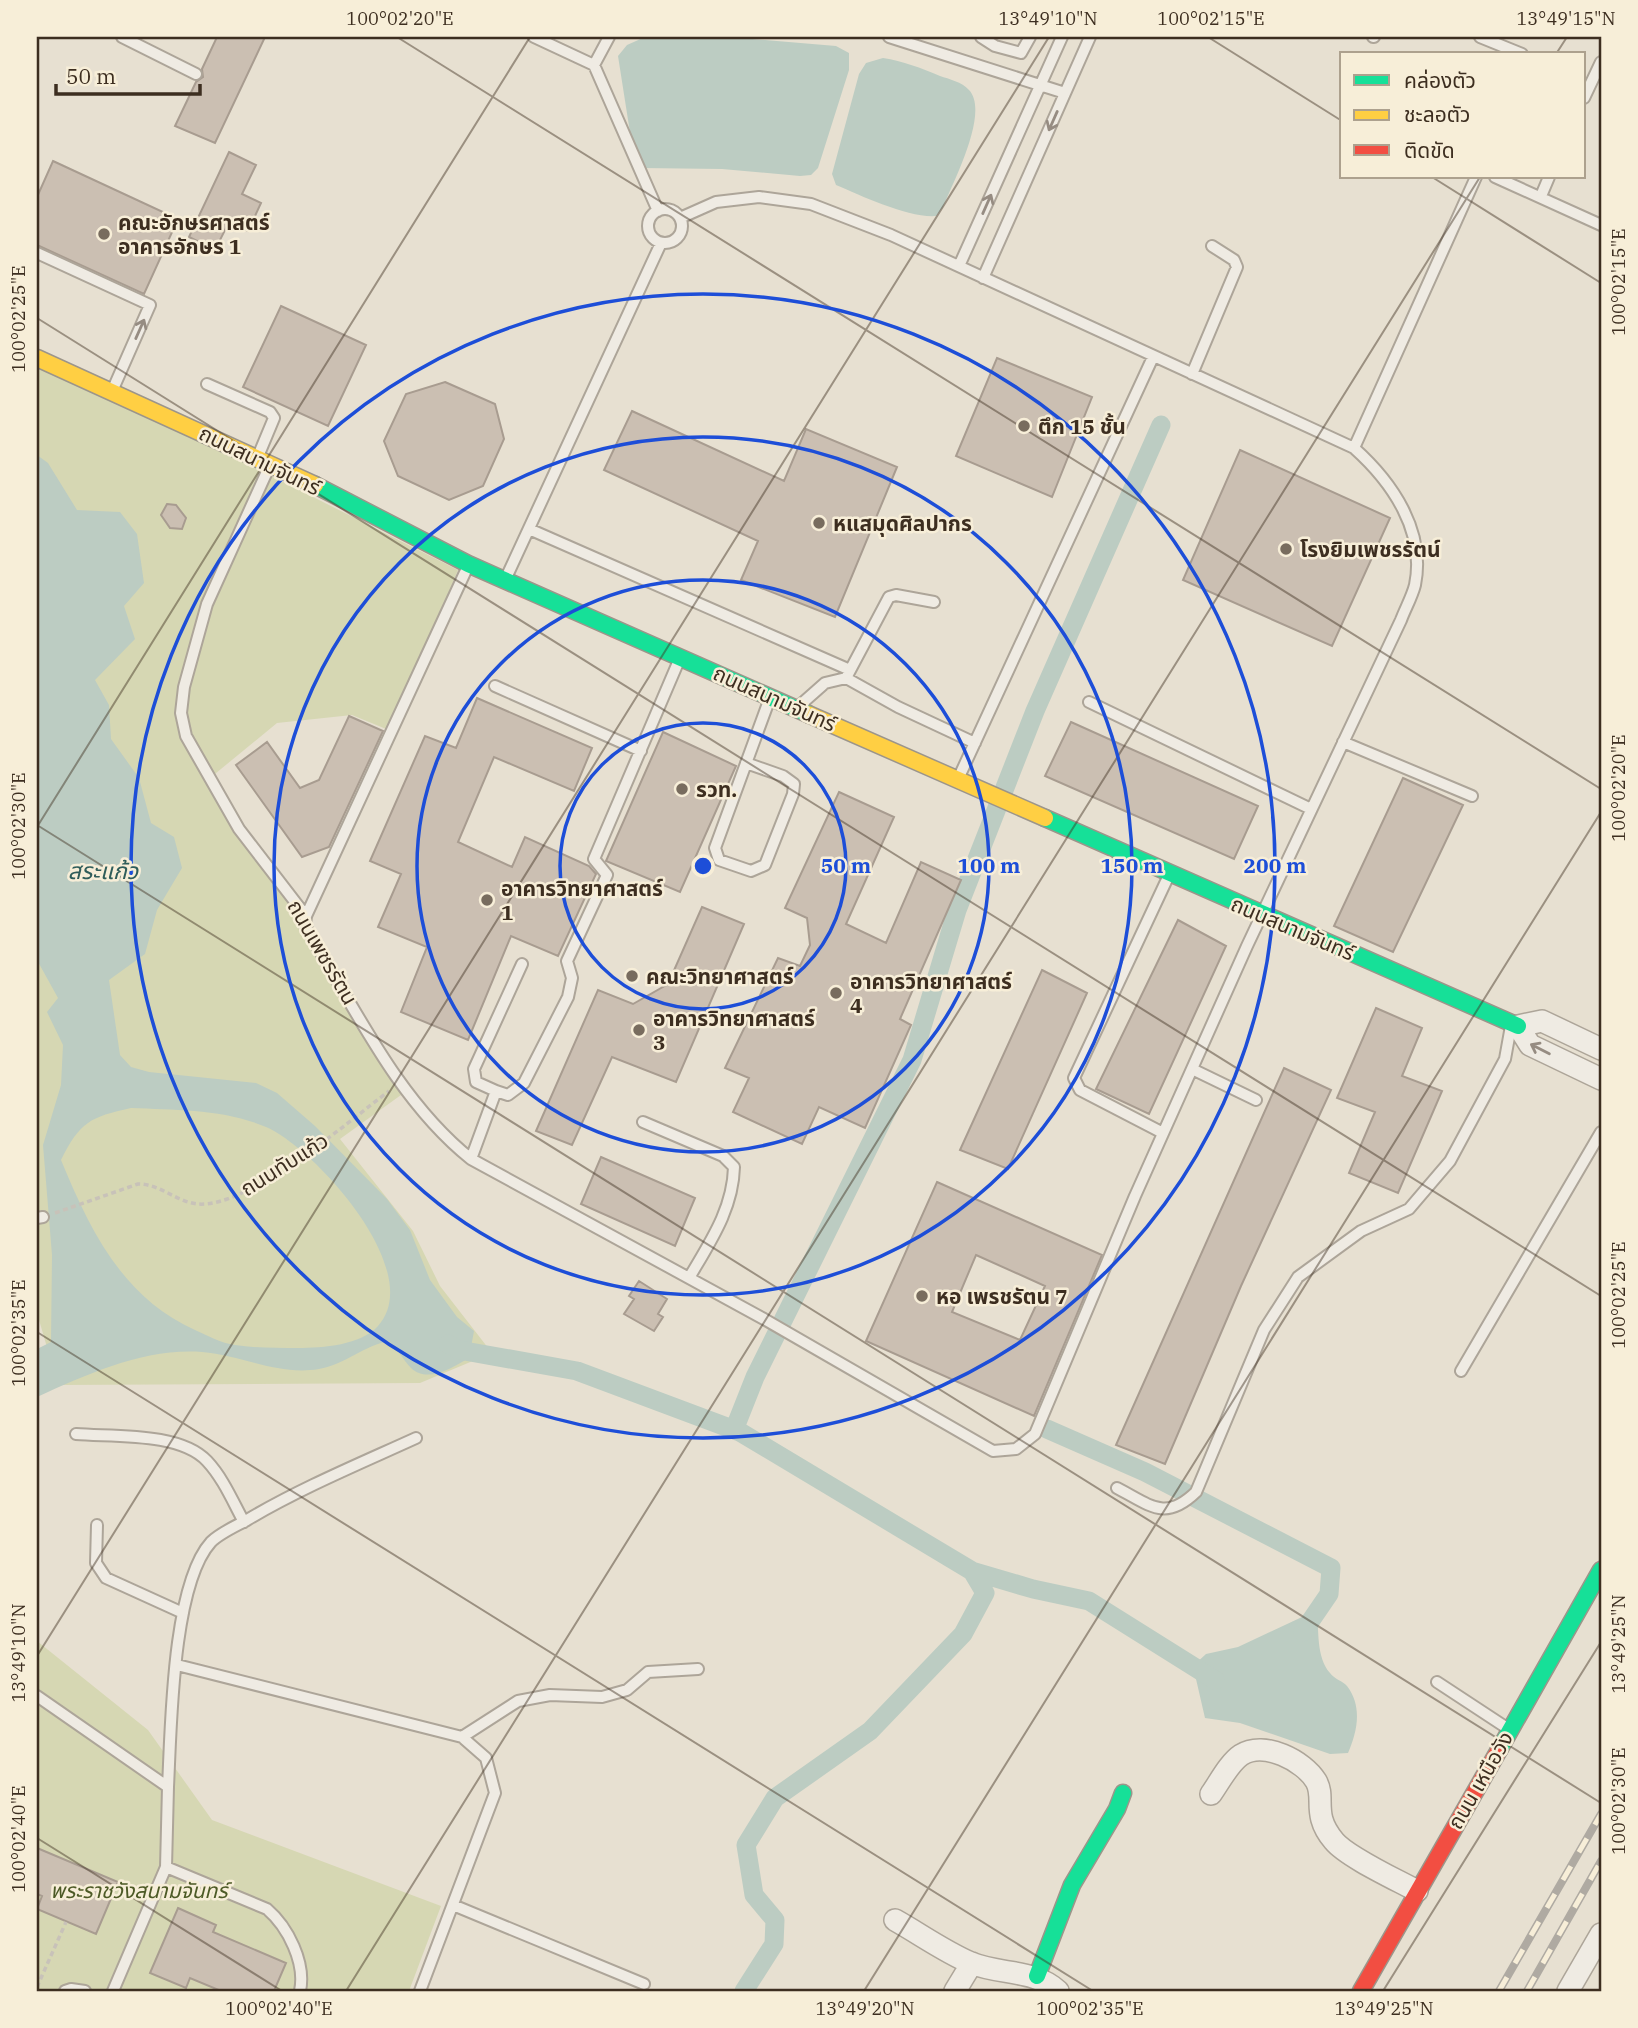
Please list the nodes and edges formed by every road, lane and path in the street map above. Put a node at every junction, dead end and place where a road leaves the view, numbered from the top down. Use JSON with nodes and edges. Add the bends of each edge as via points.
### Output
{"nodes":[{"id":1,"x":122,"y":37,"type":"edge"},
{"id":2,"x":534,"y":37,"type":"edge"},
{"id":3,"x":610,"y":37,"type":"edge"},
{"id":4,"x":889,"y":37,"type":"edge"},
{"id":5,"x":981,"y":37,"type":"edge"},
{"id":6,"x":1030,"y":37,"type":"edge"},
{"id":7,"x":1062,"y":37,"type":"edge"},
{"id":8,"x":1090,"y":37,"type":"edge"},
{"id":9,"x":1480,"y":37,"type":"edge"},
{"id":10,"x":1517,"y":52,"type":"edge"},
{"id":11,"x":1601,"y":62,"type":"edge"},
{"id":12,"x":594,"y":65,"type":"junction"},
{"id":13,"x":196,"y":74,"type":"dead end"},
{"id":14,"x":1040,"y":85,"type":"junction"},
{"id":15,"x":1586,"y":89,"type":"edge"},
{"id":16,"x":1065,"y":93,"type":"junction"},
{"id":17,"x":1476,"y":178,"type":"edge"},
{"id":18,"x":1496,"y":178,"type":"edge"},
{"id":19,"x":1549,"y":178,"type":"edge"},
{"id":20,"x":1541,"y":196,"type":"junction"},
{"id":21,"x":658,"y":211,"type":"junction"},
{"id":22,"x":680,"y":218,"type":"junction"},
{"id":23,"x":1601,"y":225,"type":"edge"},
{"id":24,"x":662,"y":243,"type":"junction"},
{"id":25,"x":1212,"y":246,"type":"dead end"},
{"id":26,"x":37,"y":253,"type":"edge"},
{"id":27,"x":959,"y":266,"type":"junction"},
{"id":28,"x":983,"y":278,"type":"junction"},
{"id":29,"x":1153,"y":357,"type":"junction"},
{"id":30,"x":37,"y":358,"type":"edge"},
{"id":31,"x":1192,"y":374,"type":"junction"},
{"id":32,"x":207,"y":384,"type":"dead end"},
{"id":33,"x":112,"y":391,"type":"junction"},
{"id":34,"x":1354,"y":448,"type":"junction"},
{"id":35,"x":264,"y":459,"type":"junction"},
{"id":36,"x":529,"y":529,"type":"junction"},
{"id":37,"x":468,"y":564,"type":"junction"},
{"id":38,"x":505,"y":580,"type":"junction"},
{"id":39,"x":934,"y":602,"type":"dead end"},
{"id":40,"x":681,"y":656,"type":"junction"},
{"id":41,"x":848,"y":674,"type":"junction"},
{"id":42,"x":495,"y":686,"type":"dead end"},
{"id":43,"x":771,"y":696,"type":"junction"},
{"id":44,"x":1089,"y":702,"type":"dead end"},
{"id":45,"x":797,"y":708,"type":"junction"},
{"id":46,"x":1343,"y":742,"type":"junction"},
{"id":47,"x":975,"y":743,"type":"junction"},
{"id":48,"x":642,"y":751,"type":"junction"},
{"id":49,"x":746,"y":763,"type":"junction"},
{"id":50,"x":959,"y":778,"type":"junction"},
{"id":51,"x":1472,"y":796,"type":"dead end"},
{"id":52,"x":1311,"y":809,"type":"junction"},
{"id":53,"x":1169,"y":875,"type":"junction"},
{"id":54,"x":1262,"y":914,"type":"junction"},
{"id":55,"x":306,"y":916,"type":"junction"},
{"id":56,"x":522,"y":964,"type":"dead end"},
{"id":57,"x":1514,"y":1024,"type":"junction"},
{"id":58,"x":1601,"y":1049,"type":"edge"},
{"id":59,"x":1192,"y":1069,"type":"junction"},
{"id":60,"x":1601,"y":1079,"type":"edge"},
{"id":61,"x":400,"y":1083,"type":"junction"},
{"id":62,"x":496,"y":1091,"type":"junction"},
{"id":63,"x":1255,"y":1100,"type":"dead end"},
{"id":64,"x":643,"y":1122,"type":"dead end"},
{"id":65,"x":1601,"y":1132,"type":"edge"},
{"id":66,"x":1163,"y":1133,"type":"junction"},
{"id":67,"x":471,"y":1159,"type":"junction"},
{"id":68,"x":40,"y":1218,"type":"edge"},
{"id":69,"x":690,"y":1278,"type":"junction"},
{"id":70,"x":1461,"y":1371,"type":"dead end"},
{"id":71,"x":76,"y":1434,"type":"dead end"},
{"id":72,"x":416,"y":1438,"type":"dead end"},
{"id":73,"x":1117,"y":1488,"type":"dead end"},
{"id":74,"x":244,"y":1522,"type":"junction"},
{"id":75,"x":97,"y":1525,"type":"dead end"},
{"id":76,"x":1601,"y":1570,"type":"edge"},
{"id":77,"x":183,"y":1613,"type":"junction"},
{"id":78,"x":177,"y":1665,"type":"junction"},
{"id":79,"x":698,"y":1670,"type":"dead end"},
{"id":80,"x":1437,"y":1682,"type":"dead end"},
{"id":81,"x":37,"y":1696,"type":"edge"},
{"id":82,"x":1509,"y":1730,"type":"junction"},
{"id":83,"x":462,"y":1737,"type":"junction"},
{"id":84,"x":168,"y":1787,"type":"junction"},
{"id":85,"x":1123,"y":1793,"type":"dead end"},
{"id":86,"x":1211,"y":1794,"type":"dead end"},
{"id":87,"x":166,"y":1867,"type":"junction"},
{"id":88,"x":1417,"y":1891,"type":"junction"},
{"id":89,"x":453,"y":1905,"type":"junction"},
{"id":90,"x":895,"y":1920,"type":"dead end"},
{"id":91,"x":66,"y":1922,"type":"dead end"},
{"id":92,"x":1601,"y":1934,"type":"edge"},
{"id":93,"x":972,"y":1963,"type":"junction"},
{"id":94,"x":1037,"y":1976,"type":"junction"},
{"id":95,"x":644,"y":1984,"type":"dead end"},
{"id":96,"x":37,"y":1987,"type":"edge"},
{"id":97,"x":1574,"y":1989,"type":"edge"},
{"id":98,"x":65,"y":1991,"type":"edge"},
{"id":99,"x":85,"y":1991,"type":"edge"},
{"id":100,"x":113,"y":1991,"type":"edge"},
{"id":101,"x":300,"y":1991,"type":"edge"},
{"id":102,"x":420,"y":1991,"type":"edge"},
{"id":103,"x":955,"y":1991,"type":"edge"},
{"id":104,"x":1058,"y":1991,"type":"edge"},
{"id":105,"x":1360,"y":1991,"type":"edge"}],
"edges":[{"from":1,"to":13,"type":"lane"},
{"from":2,"to":12,"type":"lane"},
{"from":3,"to":12,"type":"lane"},
{"from":4,"to":14,"type":"lane"},
{"from":5,"to":6,"type":"lane","via":[[1021,53]]},
{"from":7,"to":14,"type":"lane"},
{"from":8,"to":16,"type":"lane"},
{"from":9,"to":10,"type":"lane"},
{"from":11,"to":15,"type":"lane"},
{"from":12,"to":21,"type":"lane"},
{"from":14,"to":16,"type":"lane"},
{"from":27,"to":14,"type":"lane","one_way":true},
{"from":16,"to":28,"type":"lane","one_way":true},
{"from":17,"to":34,"type":"lane"},
{"from":18,"to":20,"type":"lane"},
{"from":19,"to":20,"type":"lane"},
{"from":20,"to":23,"type":"lane"},
{"from":21,"to":22,"type":"lane","via":[[671,211]]},
{"from":21,"to":24,"type":"lane","via":[[648,228]]},
{"from":22,"to":24,"type":"lane","via":[[678,237]]},
{"from":22,"to":27,"type":"lane","via":[[716,202],[759,197],[811,204]]},
{"from":24,"to":36,"type":"lane"},
{"from":25,"to":31,"type":"lane","via":[[1237,267]]},
{"from":33,"to":26,"type":"lane","one_way":true,"via":[[150,305]]},
{"from":27,"to":28,"type":"lane"},
{"from":28,"to":29,"type":"lane"},
{"from":29,"to":31,"type":"lane"},
{"from":29,"to":47,"type":"lane"},
{"from":30,"to":33,"type":"street","name":"ถนนสนามจันทร์"},
{"from":31,"to":34,"type":"lane"},
{"from":32,"to":35,"type":"lane","name":"ถนนเพชรรัตน","via":[[270,412],[274,418]]},
{"from":33,"to":35,"type":"street","name":"ถนนสนามจันทร์"},
{"from":34,"to":46,"type":"lane","name":"ถนนเพชรรัตน","via":[[1395,493],[1417,554],[1415,586]]},
{"from":35,"to":37,"type":"street","name":"ถนนสนามจันทร์"},
{"from":35,"to":55,"type":"lane","name":"ถนนเพชรรัตน","via":[[207,604],[181,713],[186,736],[239,829]]},
{"from":36,"to":38,"type":"lane"},
{"from":36,"to":41,"type":"lane"},
{"from":37,"to":38,"type":"street","name":"ถนนสนามจันทร์"},
{"from":37,"to":55,"type":"lane"},
{"from":38,"to":40,"type":"street","name":"ถนนสนามจันทร์"},
{"from":39,"to":41,"type":"lane","via":[[889,597]]},
{"from":40,"to":43,"type":"street","name":"ถนนสนามจันทร์"},
{"from":40,"to":48,"type":"lane"},
{"from":41,"to":45,"type":"lane","via":[[825,683]]},
{"from":41,"to":47,"type":"lane"},
{"from":42,"to":48,"type":"lane"},
{"from":43,"to":45,"type":"street","name":"ถนนสนามจันทร์"},
{"from":43,"to":49,"type":"lane"},
{"from":44,"to":52,"type":"lane"},
{"from":45,"to":50,"type":"street","name":"ถนนสนามจันทร์"},
{"from":46,"to":51,"type":"lane"},
{"from":46,"to":52,"type":"lane","name":"ถนนเพชรรัตน"},
{"from":47,"to":50,"type":"lane"},
{"from":48,"to":62,"type":"lane","via":[[594,859],[607,875],[567,961],[572,978],[568,997],[524,1083],[508,1095]]},
{"from":49,"to":49,"type":"lane","via":[[715,853],[723,862],[751,871],[765,865],[794,785],[783,776]]},
{"from":50,"to":53,"type":"street","name":"ถนนสนามจันทร์"},
{"from":52,"to":54,"type":"lane","name":"ถนนเพชรรัตน"},
{"from":53,"to":54,"type":"street","name":"ถนนสนามจันทร์"},
{"from":53,"to":66,"type":"lane","via":[[1074,1078],[1080,1090]]},
{"from":54,"to":57,"type":"street","name":"ถนนสนามจันทร์"},
{"from":54,"to":59,"type":"lane","name":"ถนนเพชรรัตน"},
{"from":55,"to":61,"type":"lane","name":"ถนนเพชรรัตน","via":[[305,926]]},
{"from":56,"to":62,"type":"lane","via":[[474,1069],[476,1082]]},
{"from":57,"to":58,"type":"street","name":"ถนนสนามจันทร์","via":[[1542,1021]]},
{"from":60,"to":57,"type":"street","name":"ถนนสนามจันทร์","one_way":true,"via":[[1530,1045]]},
{"from":57,"to":73,"type":"lane","via":[[1505,1059],[1450,1161],[1409,1209],[1361,1231],[1298,1277],[1265,1330],[1196,1492],[1181,1507],[1160,1510]]},
{"from":59,"to":63,"type":"lane"},
{"from":59,"to":66,"type":"lane","name":"ถนนเพชรรัตน"},
{"from":61,"to":67,"type":"lane","name":"ถนนเพชรรัตน","via":[[451,1143]]},
{"from":61,"to":68,"type":"path","name":"ถนนทับแก้ว","via":[[299,1158],[245,1191],[209,1203],[190,1203],[149,1184],[138,1184]]},
{"from":62,"to":67,"type":"lane"},
{"from":64,"to":69,"type":"lane","via":[[723,1156],[734,1167],[734,1187],[725,1215]]},
{"from":65,"to":70,"type":"lane"},
{"from":66,"to":69,"type":"lane","name":"ถนนเพชรรัตน","via":[[1035,1434],[1016,1449],[993,1451]]},
{"from":67,"to":69,"type":"lane","name":"ถนนเพชรรัตน"},
{"from":71,"to":74,"type":"lane","via":[[168,1441],[189,1447],[207,1461]]},
{"from":72,"to":74,"type":"lane","via":[[288,1496]]},
{"from":74,"to":77,"type":"lane","via":[[212,1541],[199,1560]]},
{"from":75,"to":77,"type":"lane","via":[[96,1563],[106,1578]]},
{"from":76,"to":82,"type":"street","name":"ถนน เหนือวัง"},
{"from":77,"to":78,"type":"lane"},
{"from":78,"to":83,"type":"lane"},
{"from":78,"to":84,"type":"lane"},
{"from":79,"to":83,"type":"lane","via":[[648,1672],[627,1690],[602,1697],[550,1695],[518,1702]]},
{"from":80,"to":82,"type":"lane"},
{"from":81,"to":84,"type":"lane"},
{"from":82,"to":88,"type":"street","name":"ถนน เหนือวัง"},
{"from":83,"to":89,"type":"lane","via":[[486,1758],[495,1793]]},
{"from":84,"to":87,"type":"lane"},
{"from":85,"to":94,"type":"street","via":[[1072,1885]]},
{"from":86,"to":88,"type":"street","via":[[1241,1755],[1260,1750],[1279,1754],[1301,1765],[1318,1783],[1322,1826],[1336,1845]]},
{"from":87,"to":100,"type":"lane"},
{"from":87,"to":101,"type":"lane","via":[[267,1909],[279,1919],[297,1955]]},
{"from":88,"to":105,"type":"street","name":"ถนน เหนือวัง"},
{"from":89,"to":95,"type":"lane"},
{"from":89,"to":102,"type":"lane"},
{"from":90,"to":93,"type":"street"},
{"from":91,"to":96,"type":"path"},
{"from":92,"to":97,"type":"street"},
{"from":93,"to":94,"type":"street"},
{"from":93,"to":103,"type":"street"},
{"from":94,"to":104,"type":"street"},
{"from":98,"to":99,"type":"lane"}]}
